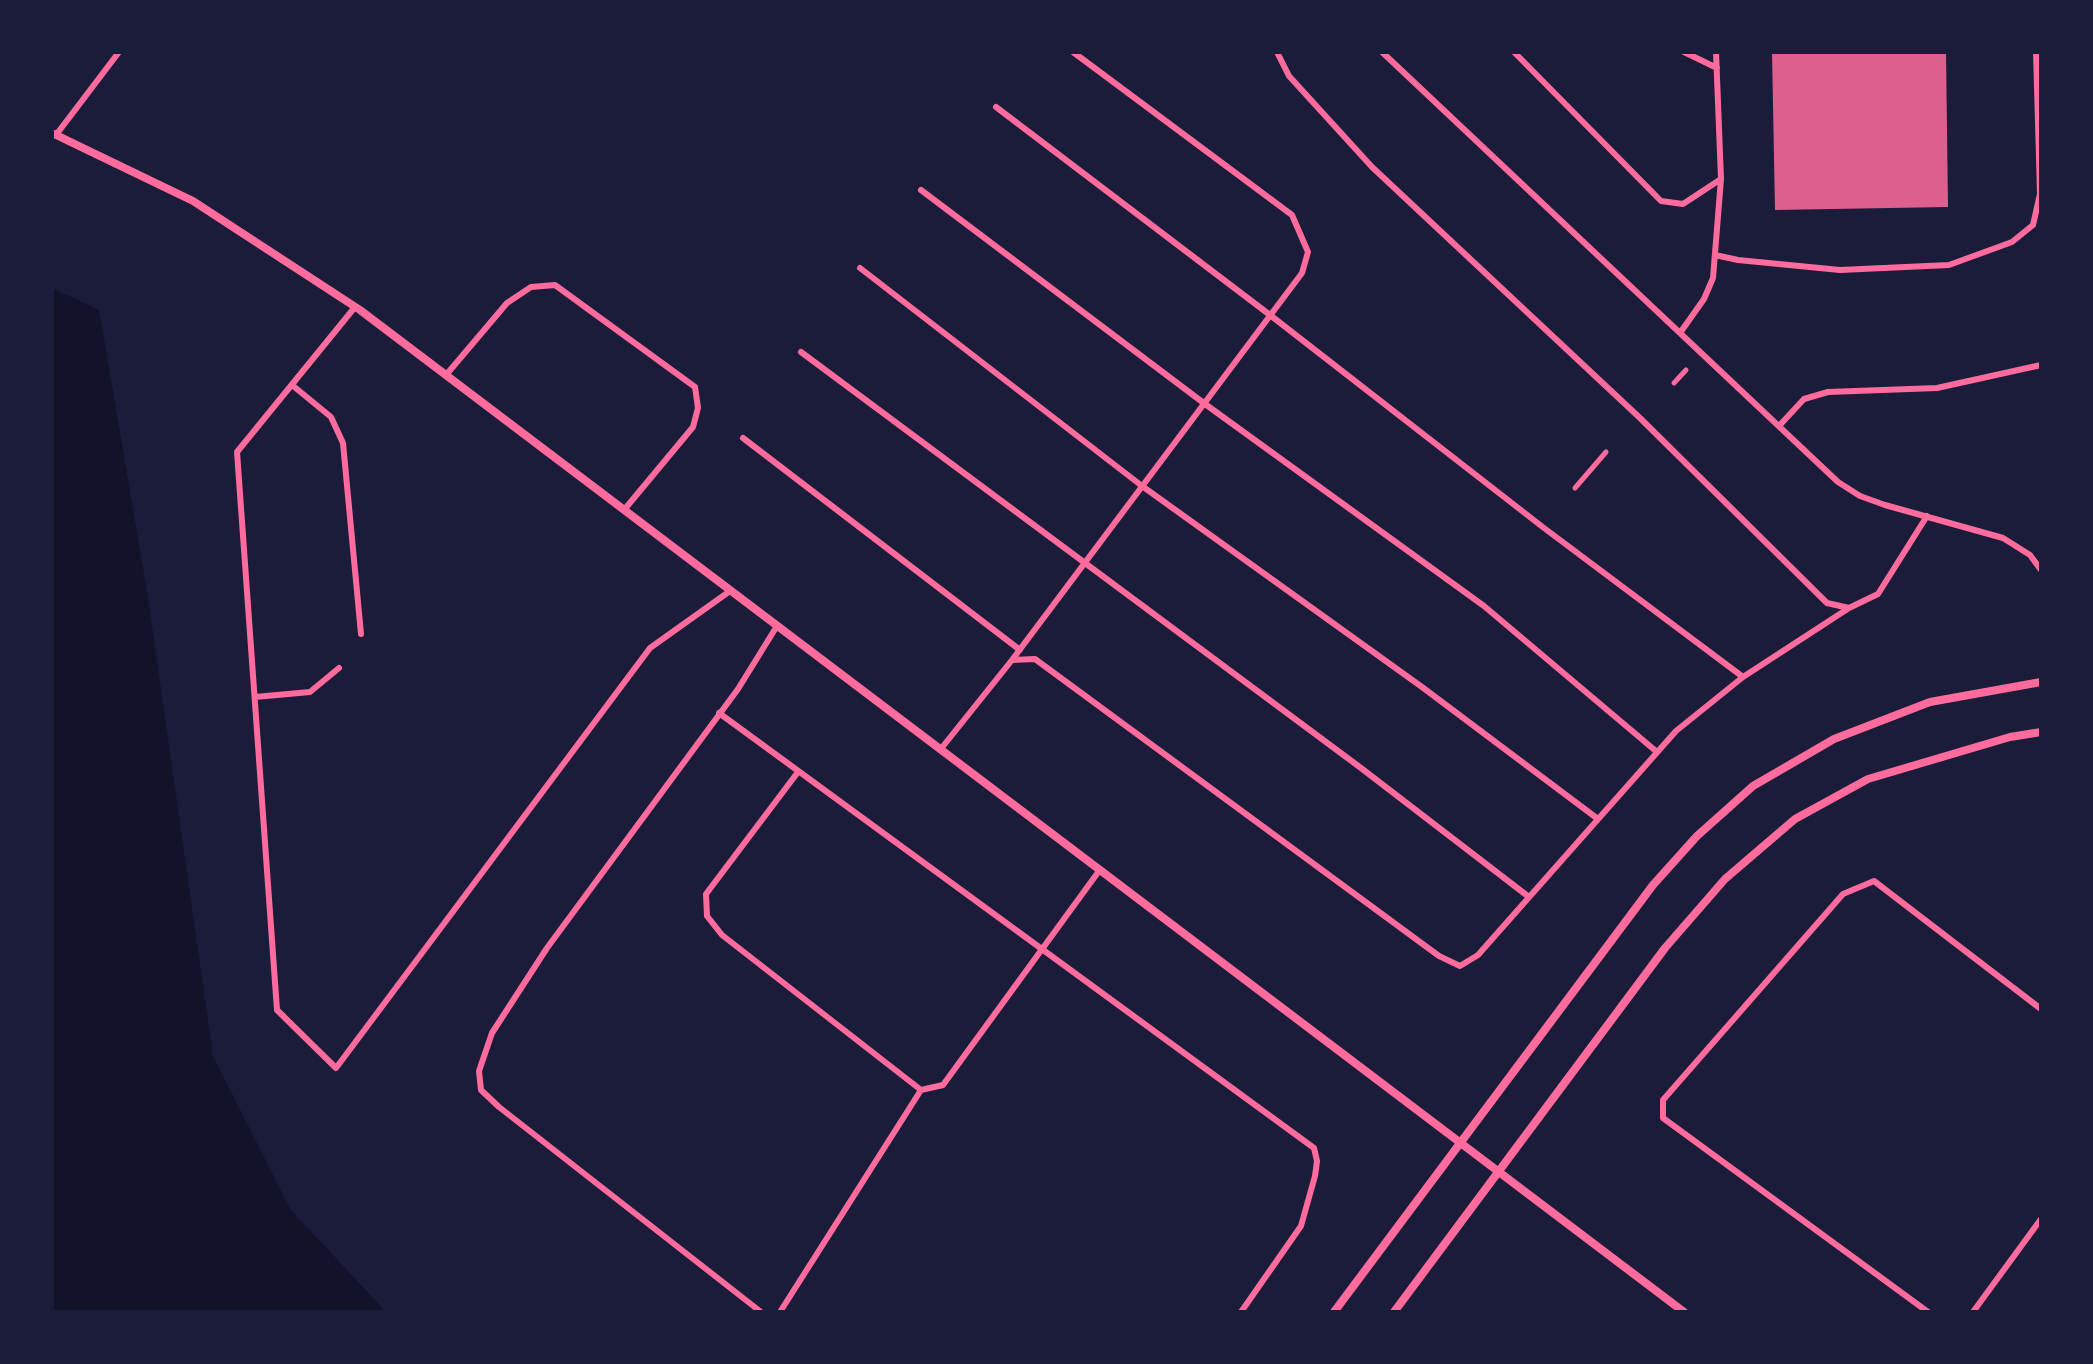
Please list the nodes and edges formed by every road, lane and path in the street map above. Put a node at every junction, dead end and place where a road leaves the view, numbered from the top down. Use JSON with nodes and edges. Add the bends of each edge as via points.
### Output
{"nodes":[{"id":1,"x":119,"y":52,"type":"edge"},
{"id":2,"x":1073,"y":52,"type":"edge"},
{"id":3,"x":1277,"y":52,"type":"edge"},
{"id":4,"x":1382,"y":52,"type":"edge"},
{"id":5,"x":1514,"y":52,"type":"edge"},
{"id":6,"x":1684,"y":52,"type":"edge"},
{"id":7,"x":1716,"y":52,"type":"edge"},
{"id":8,"x":2036,"y":52,"type":"edge"},
{"id":9,"x":1717,"y":68,"type":"junction"},
{"id":10,"x":2039,"y":105,"type":"edge"},
{"id":11,"x":996,"y":107,"type":"dead end"},
{"id":12,"x":54,"y":134,"type":"edge"},
{"id":13,"x":1721,"y":179,"type":"junction"},
{"id":14,"x":921,"y":190,"type":"dead end"},
{"id":15,"x":2037,"y":225,"type":"edge"},
{"id":16,"x":1715,"y":255,"type":"junction"},
{"id":17,"x":860,"y":268,"type":"dead end"},
{"id":18,"x":355,"y":307,"type":"junction"},
{"id":19,"x":1270,"y":315,"type":"junction"},
{"id":20,"x":1680,"y":333,"type":"junction"},
{"id":21,"x":801,"y":352,"type":"dead end"},
{"id":22,"x":2041,"y":365,"type":"edge"},
{"id":23,"x":1686,"y":370,"type":"dead end"},
{"id":24,"x":446,"y":375,"type":"junction"},
{"id":25,"x":1674,"y":383,"type":"dead end"},
{"id":26,"x":292,"y":385,"type":"junction"},
{"id":27,"x":1205,"y":404,"type":"junction"},
{"id":28,"x":1779,"y":426,"type":"junction"},
{"id":29,"x":743,"y":438,"type":"dead end"},
{"id":30,"x":1606,"y":452,"type":"dead end"},
{"id":31,"x":1142,"y":486,"type":"junction"},
{"id":32,"x":1575,"y":488,"type":"dead end"},
{"id":33,"x":624,"y":510,"type":"junction"},
{"id":34,"x":1927,"y":516,"type":"junction"},
{"id":35,"x":1086,"y":562,"type":"junction"},
{"id":36,"x":2041,"y":570,"type":"edge"},
{"id":37,"x":730,"y":591,"type":"junction"},
{"id":38,"x":1849,"y":608,"type":"junction"},
{"id":39,"x":777,"y":626,"type":"junction"},
{"id":40,"x":361,"y":634,"type":"dead end"},
{"id":41,"x":1020,"y":650,"type":"junction"},
{"id":42,"x":1012,"y":660,"type":"junction"},
{"id":43,"x":339,"y":668,"type":"dead end"},
{"id":44,"x":1743,"y":677,"type":"junction"},
{"id":45,"x":2041,"y":682,"type":"edge"},
{"id":46,"x":255,"y":697,"type":"junction"},
{"id":47,"x":719,"y":713,"type":"junction"},
{"id":48,"x":2041,"y":732,"type":"edge"},
{"id":49,"x":940,"y":750,"type":"junction"},
{"id":50,"x":1657,"y":752,"type":"junction"},
{"id":51,"x":798,"y":772,"type":"junction"},
{"id":52,"x":1598,"y":819,"type":"junction"},
{"id":53,"x":1099,"y":871,"type":"junction"},
{"id":54,"x":1529,"y":897,"type":"junction"},
{"id":55,"x":1042,"y":950,"type":"junction"},
{"id":56,"x":2041,"y":1009,"type":"edge"},
{"id":57,"x":921,"y":1090,"type":"junction"},
{"id":58,"x":1460,"y":1144,"type":"junction"},
{"id":59,"x":1499,"y":1173,"type":"junction"},
{"id":60,"x":2041,"y":1219,"type":"edge"},
{"id":61,"x":761,"y":1312,"type":"edge"},
{"id":62,"x":780,"y":1312,"type":"edge"},
{"id":63,"x":1241,"y":1312,"type":"edge"},
{"id":64,"x":1334,"y":1312,"type":"edge"},
{"id":65,"x":1394,"y":1312,"type":"edge"},
{"id":66,"x":1684,"y":1312,"type":"edge"},
{"id":67,"x":1928,"y":1312,"type":"edge"},
{"id":68,"x":1973,"y":1312,"type":"edge"}],
"edges":[{"from":1,"to":12,"type":"lane"},
{"from":2,"to":19,"type":"lane","via":[[1292,215],[1308,252],[1302,273]]},
{"from":3,"to":38,"type":"lane","via":[[1289,76],[1372,167],[1640,418],[1827,603]]},
{"from":4,"to":20,"type":"lane"},
{"from":5,"to":13,"type":"lane","via":[[1661,201],[1683,204]]},
{"from":6,"to":9,"type":"lane"},
{"from":7,"to":9,"type":"lane"},
{"from":8,"to":10,"type":"lane"},
{"from":9,"to":13,"type":"lane"},
{"from":10,"to":15,"type":"lane"},
{"from":11,"to":19,"type":"lane"},
{"from":12,"to":18,"type":"street","via":[[193,201]]},
{"from":13,"to":16,"type":"lane"},
{"from":14,"to":27,"type":"lane"},
{"from":15,"to":16,"type":"lane","via":[[2012,242],[1949,265],[1840,270]]},
{"from":16,"to":20,"type":"lane","via":[[1704,299]]},
{"from":17,"to":31,"type":"lane"},
{"from":18,"to":24,"type":"street"},
{"from":18,"to":26,"type":"lane"},
{"from":19,"to":27,"type":"lane"},
{"from":19,"to":44,"type":"lane"},
{"from":20,"to":28,"type":"lane"},
{"from":21,"to":35,"type":"lane"},
{"from":22,"to":28,"type":"lane","via":[[1937,388],[1828,392],[1804,399]]},
{"from":23,"to":25,"type":"path"},
{"from":24,"to":33,"type":"street"},
{"from":24,"to":33,"type":"lane","via":[[507,303],[531,287],[555,285],[695,387],[698,408],[693,427]]},
{"from":26,"to":40,"type":"lane","via":[[331,417],[343,443]]},
{"from":26,"to":46,"type":"lane","via":[[237,452]]},
{"from":27,"to":31,"type":"lane"},
{"from":27,"to":50,"type":"lane","via":[[1484,606]]},
{"from":28,"to":34,"type":"lane","via":[[1860,496]]},
{"from":29,"to":41,"type":"lane"},
{"from":30,"to":32,"type":"path"},
{"from":31,"to":35,"type":"lane"},
{"from":31,"to":52,"type":"lane"},
{"from":33,"to":37,"type":"street"},
{"from":34,"to":36,"type":"lane","via":[[2003,538],[2030,555]]},
{"from":34,"to":38,"type":"lane","via":[[1878,594]]},
{"from":35,"to":41,"type":"lane"},
{"from":35,"to":54,"type":"lane"},
{"from":37,"to":39,"type":"street"},
{"from":37,"to":46,"type":"lane","via":[[650,648],[336,1068],[277,1010]]},
{"from":38,"to":44,"type":"lane"},
{"from":39,"to":47,"type":"lane"},
{"from":39,"to":49,"type":"street"},
{"from":41,"to":42,"type":"lane"},
{"from":42,"to":49,"type":"lane"},
{"from":42,"to":54,"type":"lane","via":[[1035,659],[1439,956],[1460,966],[1478,955]]},
{"from":43,"to":46,"type":"lane","via":[[310,692]]},
{"from":44,"to":50,"type":"lane"},
{"from":45,"to":58,"type":"street","via":[[1930,702],[1834,739],[1753,786],[1653,885]]},
{"from":47,"to":51,"type":"lane"},
{"from":47,"to":61,"type":"lane","via":[[531,973],[492,1033],[479,1071],[481,1090],[499,1107]]},
{"from":48,"to":59,"type":"street","via":[[1868,779],[1795,819],[1725,879],[1665,948]]},
{"from":49,"to":53,"type":"street"},
{"from":50,"to":52,"type":"lane"},
{"from":51,"to":55,"type":"lane"},
{"from":51,"to":57,"type":"lane","via":[[706,894],[707,916],[722,935]]},
{"from":52,"to":54,"type":"lane"},
{"from":53,"to":55,"type":"lane"},
{"from":53,"to":58,"type":"street"},
{"from":55,"to":57,"type":"lane","via":[[943,1085]]},
{"from":55,"to":63,"type":"lane","via":[[1314,1148],[1315,1176],[1301,1226]]},
{"from":56,"to":67,"type":"lane","via":[[1874,881],[1843,894],[1663,1100],[1663,1118]]},
{"from":57,"to":62,"type":"lane"},
{"from":58,"to":59,"type":"street"},
{"from":58,"to":64,"type":"street"},
{"from":59,"to":65,"type":"street"},
{"from":59,"to":66,"type":"street"},
{"from":60,"to":68,"type":"lane"}]}
